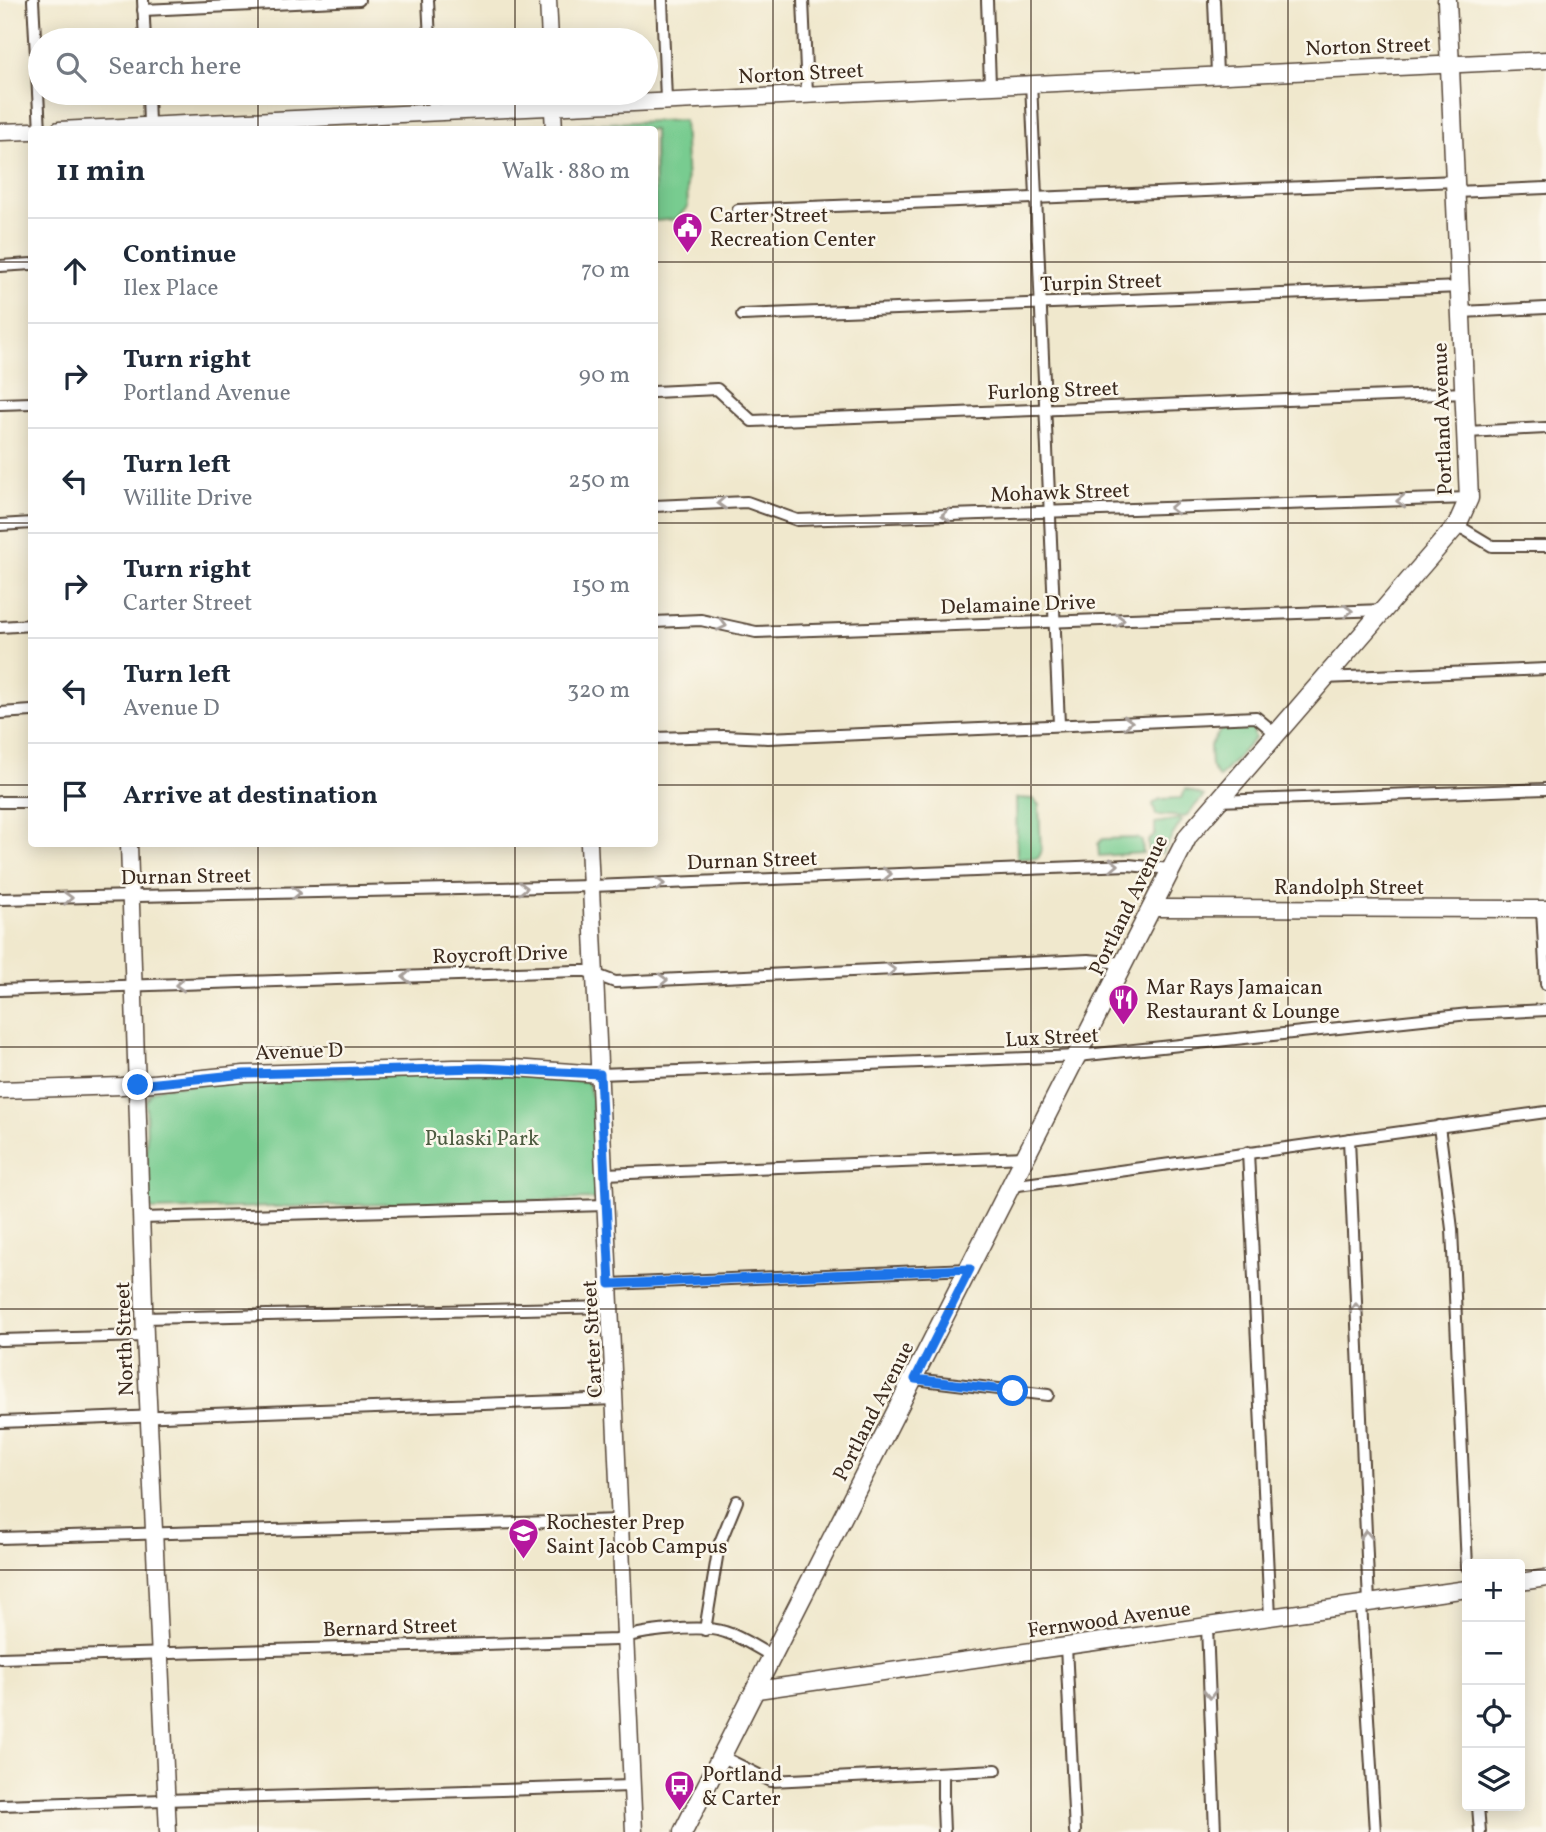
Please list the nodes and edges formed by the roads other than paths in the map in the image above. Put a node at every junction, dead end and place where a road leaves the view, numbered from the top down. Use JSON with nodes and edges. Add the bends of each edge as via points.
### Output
{"nodes":[{"id":1,"x":33,"y":0,"type":"edge"},
{"id":2,"x":359,"y":0,"type":"edge"},
{"id":3,"x":428,"y":0,"type":"edge"},
{"id":4,"x":548,"y":0,"type":"edge"},
{"id":5,"x":662,"y":0,"type":"edge"},
{"id":6,"x":803,"y":0,"type":"edge"},
{"id":7,"x":987,"y":0,"type":"edge"},
{"id":8,"x":1214,"y":0,"type":"edge"},
{"id":9,"x":1447,"y":0,"type":"edge"},
{"id":10,"x":143,"y":5,"type":"edge"},
{"id":11,"x":35,"y":28,"type":"edge"},
{"id":12,"x":144,"y":28,"type":"edge"},
{"id":13,"x":429,"y":28,"type":"edge"},
{"id":14,"x":549,"y":28,"type":"edge"},
{"id":15,"x":1546,"y":60,"type":"edge"},
{"id":16,"x":1450,"y":64,"type":"junction"},
{"id":17,"x":1217,"y":74,"type":"junction"},
{"id":18,"x":1031,"y":82,"type":"junction"},
{"id":19,"x":990,"y":85,"type":"junction"},
{"id":20,"x":807,"y":93,"type":"junction"},
{"id":21,"x":658,"y":100,"type":"edge"},
{"id":22,"x":666,"y":100,"type":"junction"},
{"id":23,"x":39,"y":105,"type":"edge"},
{"id":24,"x":148,"y":105,"type":"edge"},
{"id":25,"x":434,"y":105,"type":"edge"},
{"id":26,"x":494,"y":105,"type":"edge"},
{"id":27,"x":552,"y":105,"type":"edge"},
{"id":28,"x":435,"y":111,"type":"junction"},
{"id":29,"x":149,"y":125,"type":"junction"},
{"id":30,"x":40,"y":126,"type":"edge"},
{"id":31,"x":134,"y":126,"type":"edge"},
{"id":32,"x":554,"y":126,"type":"edge"},
{"id":33,"x":28,"y":131,"type":"edge"},
{"id":34,"x":0,"y":132,"type":"edge"},
{"id":35,"x":1456,"y":187,"type":"junction"},
{"id":36,"x":1546,"y":188,"type":"edge"},
{"id":37,"x":1036,"y":198,"type":"junction"},
{"id":38,"x":738,"y":210,"type":"dead end"},
{"id":39,"x":28,"y":264,"type":"edge"},
{"id":40,"x":0,"y":266,"type":"edge"},
{"id":41,"x":1461,"y":287,"type":"junction"},
{"id":42,"x":1041,"y":303,"type":"junction"},
{"id":43,"x":1546,"y":308,"type":"edge"},
{"id":44,"x":1461,"y":313,"type":"junction"},
{"id":45,"x":742,"y":315,"type":"dead end"},
{"id":46,"x":658,"y":392,"type":"edge"},
{"id":47,"x":1465,"y":393,"type":"junction"},
{"id":48,"x":28,"y":403,"type":"edge"},
{"id":49,"x":0,"y":404,"type":"edge"},
{"id":50,"x":1046,"y":410,"type":"junction"},
{"id":51,"x":1546,"y":428,"type":"edge"},
{"id":52,"x":1467,"y":432,"type":"junction"},
{"id":53,"x":1469,"y":498,"type":"junction"},
{"id":54,"x":658,"y":506,"type":"edge"},
{"id":55,"x":1050,"y":512,"type":"junction"},
{"id":56,"x":28,"y":523,"type":"edge"},
{"id":57,"x":0,"y":525,"type":"edge"},
{"id":58,"x":1458,"y":525,"type":"junction"},
{"id":59,"x":1546,"y":547,"type":"edge"},
{"id":60,"x":1384,"y":610,"type":"junction"},
{"id":61,"x":658,"y":622,"type":"edge"},
{"id":62,"x":1055,"y":622,"type":"junction"},
{"id":63,"x":28,"y":625,"type":"edge"},
{"id":64,"x":0,"y":627,"type":"edge"},
{"id":65,"x":1546,"y":669,"type":"edge"},
{"id":66,"x":1324,"y":678,"type":"junction"},
{"id":67,"x":28,"y":711,"type":"edge"},
{"id":68,"x":0,"y":713,"type":"edge"},
{"id":69,"x":1059,"y":724,"type":"junction"},
{"id":70,"x":1275,"y":733,"type":"junction"},
{"id":71,"x":658,"y":738,"type":"edge"},
{"id":72,"x":1546,"y":789,"type":"edge"},
{"id":73,"x":1218,"y":801,"type":"junction"},
{"id":74,"x":0,"y":802,"type":"edge"},
{"id":75,"x":28,"y":802,"type":"edge"},
{"id":76,"x":129,"y":847,"type":"edge"},
{"id":77,"x":589,"y":847,"type":"edge"},
{"id":78,"x":1170,"y":869,"type":"junction"},
{"id":79,"x":592,"y":887,"type":"junction"},
{"id":80,"x":130,"y":896,"type":"junction"},
{"id":81,"x":0,"y":900,"type":"edge"},
{"id":82,"x":1151,"y":908,"type":"junction"},
{"id":83,"x":1544,"y":909,"type":"edge"},
{"id":84,"x":1124,"y":963,"type":"junction"},
{"id":85,"x":596,"y":977,"type":"junction"},
{"id":86,"x":1546,"y":984,"type":"edge"},
{"id":87,"x":134,"y":986,"type":"junction"},
{"id":88,"x":0,"y":990,"type":"edge"},
{"id":89,"x":1546,"y":1010,"type":"edge"},
{"id":90,"x":1078,"y":1056,"type":"junction"},
{"id":91,"x":600,"y":1074,"type":"junction"},
{"id":92,"x":138,"y":1085,"type":"junction"},
{"id":93,"x":0,"y":1090,"type":"edge"},
{"id":94,"x":1546,"y":1112,"type":"edge"},
{"id":95,"x":1439,"y":1126,"type":"junction"},
{"id":96,"x":1349,"y":1139,"type":"junction"},
{"id":97,"x":1248,"y":1152,"type":"junction"},
{"id":98,"x":1025,"y":1157,"type":"junction"},
{"id":99,"x":605,"y":1174,"type":"junction"},
{"id":100,"x":1011,"y":1186,"type":"junction"},
{"id":101,"x":606,"y":1205,"type":"junction"},
{"id":102,"x":142,"y":1218,"type":"junction"},
{"id":103,"x":970,"y":1269,"type":"junction"},
{"id":104,"x":610,"y":1284,"type":"junction"},
{"id":105,"x":611,"y":1307,"type":"junction"},
{"id":106,"x":144,"y":1318,"type":"junction"},
{"id":107,"x":145,"y":1336,"type":"junction"},
{"id":108,"x":0,"y":1340,"type":"edge"},
{"id":109,"x":915,"y":1379,"type":"junction"},
{"id":110,"x":1048,"y":1395,"type":"dead end"},
{"id":111,"x":615,"y":1399,"type":"junction"},
{"id":112,"x":148,"y":1415,"type":"junction"},
{"id":113,"x":0,"y":1422,"type":"edge"},
{"id":114,"x":737,"y":1501,"type":"dead end"},
{"id":115,"x":621,"y":1520,"type":"junction"},
{"id":116,"x":153,"y":1532,"type":"junction"},
{"id":117,"x":0,"y":1538,"type":"edge"},
{"id":118,"x":1467,"y":1559,"type":"edge"},
{"id":119,"x":1546,"y":1578,"type":"edge"},
{"id":120,"x":1525,"y":1581,"type":"edge"},
{"id":121,"x":1462,"y":1590,"type":"edge"},
{"id":122,"x":1365,"y":1604,"type":"junction"},
{"id":123,"x":1270,"y":1617,"type":"junction"},
{"id":124,"x":1207,"y":1626,"type":"junction"},
{"id":125,"x":705,"y":1630,"type":"junction"},
{"id":126,"x":626,"y":1637,"type":"junction"},
{"id":127,"x":1066,"y":1646,"type":"junction"},
{"id":128,"x":160,"y":1654,"type":"junction"},
{"id":129,"x":774,"y":1657,"type":"junction"},
{"id":130,"x":0,"y":1658,"type":"edge"},
{"id":131,"x":757,"y":1690,"type":"junction"},
{"id":132,"x":723,"y":1757,"type":"junction"},
{"id":133,"x":996,"y":1770,"type":"dead end"},
{"id":134,"x":943,"y":1773,"type":"junction"},
{"id":135,"x":631,"y":1786,"type":"junction"},
{"id":136,"x":167,"y":1800,"type":"junction"},
{"id":137,"x":0,"y":1805,"type":"edge"},
{"id":138,"x":1478,"y":1811,"type":"edge"},
{"id":139,"x":168,"y":1832,"type":"edge"},
{"id":140,"x":634,"y":1832,"type":"edge"},
{"id":141,"x":683,"y":1832,"type":"edge"},
{"id":142,"x":944,"y":1832,"type":"edge"},
{"id":143,"x":1075,"y":1832,"type":"edge"},
{"id":144,"x":1215,"y":1832,"type":"edge"},
{"id":145,"x":1375,"y":1832,"type":"edge"},
{"id":146,"x":1480,"y":1832,"type":"edge"}],
"edges":[{"from":1,"to":11,"type":"street"},
{"from":2,"to":10,"type":"street"},
{"from":3,"to":13,"type":"street"},
{"from":4,"to":14,"type":"street"},
{"from":5,"to":22,"type":"street"},
{"from":6,"to":20,"type":"street"},
{"from":7,"to":19,"type":"street"},
{"from":8,"to":17,"type":"street"},
{"from":9,"to":16,"type":"main road","name":"Portland Avenue"},
{"from":10,"to":12,"type":"street"},
{"from":15,"to":16,"type":"street","name":"Norton Street"},
{"from":16,"to":17,"type":"street","name":"Norton Street"},
{"from":16,"to":35,"type":"main road","name":"Portland Avenue"},
{"from":17,"to":18,"type":"street","name":"Norton Street"},
{"from":18,"to":19,"type":"street","name":"Norton Street"},
{"from":18,"to":37,"type":"street"},
{"from":19,"to":20,"type":"street","name":"Norton Street"},
{"from":20,"to":22,"type":"street","name":"Norton Street"},
{"from":21,"to":22,"type":"street","name":"Norton Street"},
{"from":23,"to":30,"type":"street"},
{"from":24,"to":29,"type":"street"},
{"from":25,"to":28,"type":"street"},
{"from":26,"to":28,"type":"street","name":"Norton Street"},
{"from":27,"to":32,"type":"street"},
{"from":28,"to":29,"type":"street","name":"Norton Street"},
{"from":29,"to":31,"type":"street","name":"Norton Street"},
{"from":33,"to":34,"type":"street"},
{"from":35,"to":36,"type":"street"},
{"from":35,"to":37,"type":"street"},
{"from":35,"to":41,"type":"main road","name":"Portland Avenue"},
{"from":37,"to":38,"type":"street"},
{"from":37,"to":42,"type":"street"},
{"from":39,"to":40,"type":"street"},
{"from":41,"to":42,"type":"street","name":"Turpin Street"},
{"from":41,"to":44,"type":"main road","name":"Portland Avenue"},
{"from":42,"to":45,"type":"street","name":"Turpin Street"},
{"from":42,"to":50,"type":"street"},
{"from":43,"to":44,"type":"street"},
{"from":44,"to":47,"type":"main road","name":"Portland Avenue"},
{"from":46,"to":50,"type":"street","name":"Furlong Street","via":[[717,389],[752,421]]},
{"from":47,"to":50,"type":"street","name":"Furlong Street"},
{"from":47,"to":52,"type":"main road","name":"Portland Avenue"},
{"from":48,"to":49,"type":"street"},
{"from":50,"to":55,"type":"street"},
{"from":51,"to":52,"type":"street"},
{"from":52,"to":53,"type":"main road","name":"Portland Avenue"},
{"from":53,"to":55,"type":"street","name":"Mohawk Street","one_way":true},
{"from":53,"to":58,"type":"main road","name":"Portland Avenue"},
{"from":55,"to":54,"type":"street","name":"Mohawk Street","one_way":true,"via":[[797,520],[747,502]]},
{"from":55,"to":62,"type":"street"},
{"from":56,"to":57,"type":"street"},
{"from":58,"to":59,"type":"street","via":[[1492,547]]},
{"from":58,"to":60,"type":"main road","name":"Portland Avenue"},
{"from":62,"to":60,"type":"street","name":"Delamaine Drive","one_way":true},
{"from":60,"to":66,"type":"main road","name":"Portland Avenue"},
{"from":61,"to":62,"type":"street","name":"Delamaine Drive","one_way":true,"via":[[701,620],[756,632]]},
{"from":62,"to":69,"type":"street"},
{"from":63,"to":64,"type":"street"},
{"from":65,"to":66,"type":"street"},
{"from":66,"to":70,"type":"main road","name":"Portland Avenue"},
{"from":67,"to":68,"type":"street"},
{"from":69,"to":70,"type":"street","one_way":true,"via":[[1256,717]]},
{"from":69,"to":71,"type":"street","via":[[768,738]]},
{"from":70,"to":73,"type":"main road","name":"Portland Avenue"},
{"from":72,"to":73,"type":"street"},
{"from":73,"to":78,"type":"main road","name":"Portland Avenue","via":[[1188,836]]},
{"from":74,"to":75,"type":"street"},
{"from":76,"to":80,"type":"street","name":"North Street"},
{"from":77,"to":79,"type":"street","name":"Carter Street"},
{"from":79,"to":78,"type":"street","name":"Durnan Street","one_way":true,"via":[[1128,865]]},
{"from":78,"to":82,"type":"main road","name":"Portland Avenue"},
{"from":80,"to":79,"type":"street","name":"Durnan Street","one_way":true},
{"from":79,"to":85,"type":"street","name":"Carter Street"},
{"from":81,"to":80,"type":"street","name":"Durnan Street","one_way":true},
{"from":80,"to":87,"type":"street","name":"North Street"},
{"from":82,"to":83,"type":"street","name":"Randolph Street"},
{"from":82,"to":84,"type":"main road","name":"Portland Avenue"},
{"from":83,"to":86,"type":"street"},
{"from":85,"to":84,"type":"street","name":"Roycroft Drive","one_way":true,"via":[[615,982],[1088,960]]},
{"from":84,"to":90,"type":"main road","name":"Portland Avenue"},
{"from":85,"to":87,"type":"street","name":"Roycroft Drive","one_way":true,"via":[[576,971]]},
{"from":85,"to":91,"type":"street","name":"Carter Street"},
{"from":87,"to":88,"type":"street","name":"Roycroft Drive"},
{"from":87,"to":92,"type":"street","name":"North Street"},
{"from":89,"to":90,"type":"street","name":"Lux Street","via":[[1469,1014]]},
{"from":90,"to":91,"type":"street","name":"Lux Street"},
{"from":90,"to":98,"type":"main road","name":"Portland Avenue"},
{"from":91,"to":92,"type":"street","name":"Avenue D","via":[[481,1068],[244,1074]]},
{"from":91,"to":99,"type":"street","name":"Carter Street"},
{"from":92,"to":93,"type":"street","name":"Avenue D"},
{"from":92,"to":102,"type":"street","name":"North Street"},
{"from":94,"to":95,"type":"street"},
{"from":95,"to":96,"type":"street"},
{"from":95,"to":118,"type":"street","via":[[1452,1229]]},
{"from":96,"to":97,"type":"street"},
{"from":122,"to":96,"type":"street","one_way":true},
{"from":97,"to":100,"type":"street"},
{"from":97,"to":123,"type":"street"},
{"from":98,"to":99,"type":"street"},
{"from":98,"to":100,"type":"main road","name":"Portland Avenue"},
{"from":99,"to":101,"type":"street","name":"Carter Street"},
{"from":100,"to":103,"type":"main road","name":"Portland Avenue"},
{"from":101,"to":102,"type":"street"},
{"from":101,"to":104,"type":"street","name":"Carter Street"},
{"from":102,"to":106,"type":"street","name":"North Street"},
{"from":103,"to":104,"type":"street"},
{"from":103,"to":109,"type":"main road","name":"Portland Avenue"},
{"from":104,"to":105,"type":"street","name":"Carter Street"},
{"from":105,"to":106,"type":"street"},
{"from":105,"to":111,"type":"street","name":"Carter Street"},
{"from":106,"to":107,"type":"street","name":"North Street"},
{"from":107,"to":108,"type":"street"},
{"from":107,"to":112,"type":"street","name":"North Street"},
{"from":109,"to":110,"type":"street"},
{"from":109,"to":129,"type":"main road","name":"Portland Avenue"},
{"from":111,"to":112,"type":"street"},
{"from":111,"to":115,"type":"street","name":"Carter Street"},
{"from":112,"to":113,"type":"street"},
{"from":112,"to":116,"type":"street","name":"North Street"},
{"from":114,"to":125,"type":"street","via":[[719,1545]]},
{"from":115,"to":116,"type":"street"},
{"from":115,"to":126,"type":"street","name":"Carter Street"},
{"from":116,"to":117,"type":"street"},
{"from":116,"to":128,"type":"street","name":"North Street"},
{"from":119,"to":120,"type":"street"},
{"from":121,"to":122,"type":"street","name":"Fernwood Avenue"},
{"from":122,"to":123,"type":"street","name":"Fernwood Avenue"},
{"from":122,"to":145,"type":"street"},
{"from":123,"to":124,"type":"street","name":"Fernwood Avenue"},
{"from":124,"to":127,"type":"street","name":"Fernwood Avenue"},
{"from":124,"to":144,"type":"street","one_way":true},
{"from":125,"to":126,"type":"street","name":"Bernard Street"},
{"from":125,"to":129,"type":"street","name":"Bernard Street","via":[[724,1631]]},
{"from":126,"to":128,"type":"street","name":"Bernard Street"},
{"from":126,"to":135,"type":"street","name":"Carter Street"},
{"from":127,"to":131,"type":"street","name":"Fernwood Avenue"},
{"from":127,"to":143,"type":"street"},
{"from":128,"to":130,"type":"street","name":"Bernard Street"},
{"from":128,"to":136,"type":"street","name":"North Street"},
{"from":129,"to":131,"type":"main road","name":"Portland Avenue"},
{"from":131,"to":132,"type":"main road","name":"Portland Avenue"},
{"from":132,"to":134,"type":"street","via":[[771,1781]]},
{"from":132,"to":141,"type":"main road","name":"Portland Avenue"},
{"from":133,"to":134,"type":"street"},
{"from":134,"to":142,"type":"street"},
{"from":135,"to":136,"type":"street"},
{"from":135,"to":140,"type":"street","name":"Carter Street"},
{"from":136,"to":137,"type":"street"},
{"from":136,"to":139,"type":"street","name":"North Street"},
{"from":138,"to":146,"type":"street"}]}
